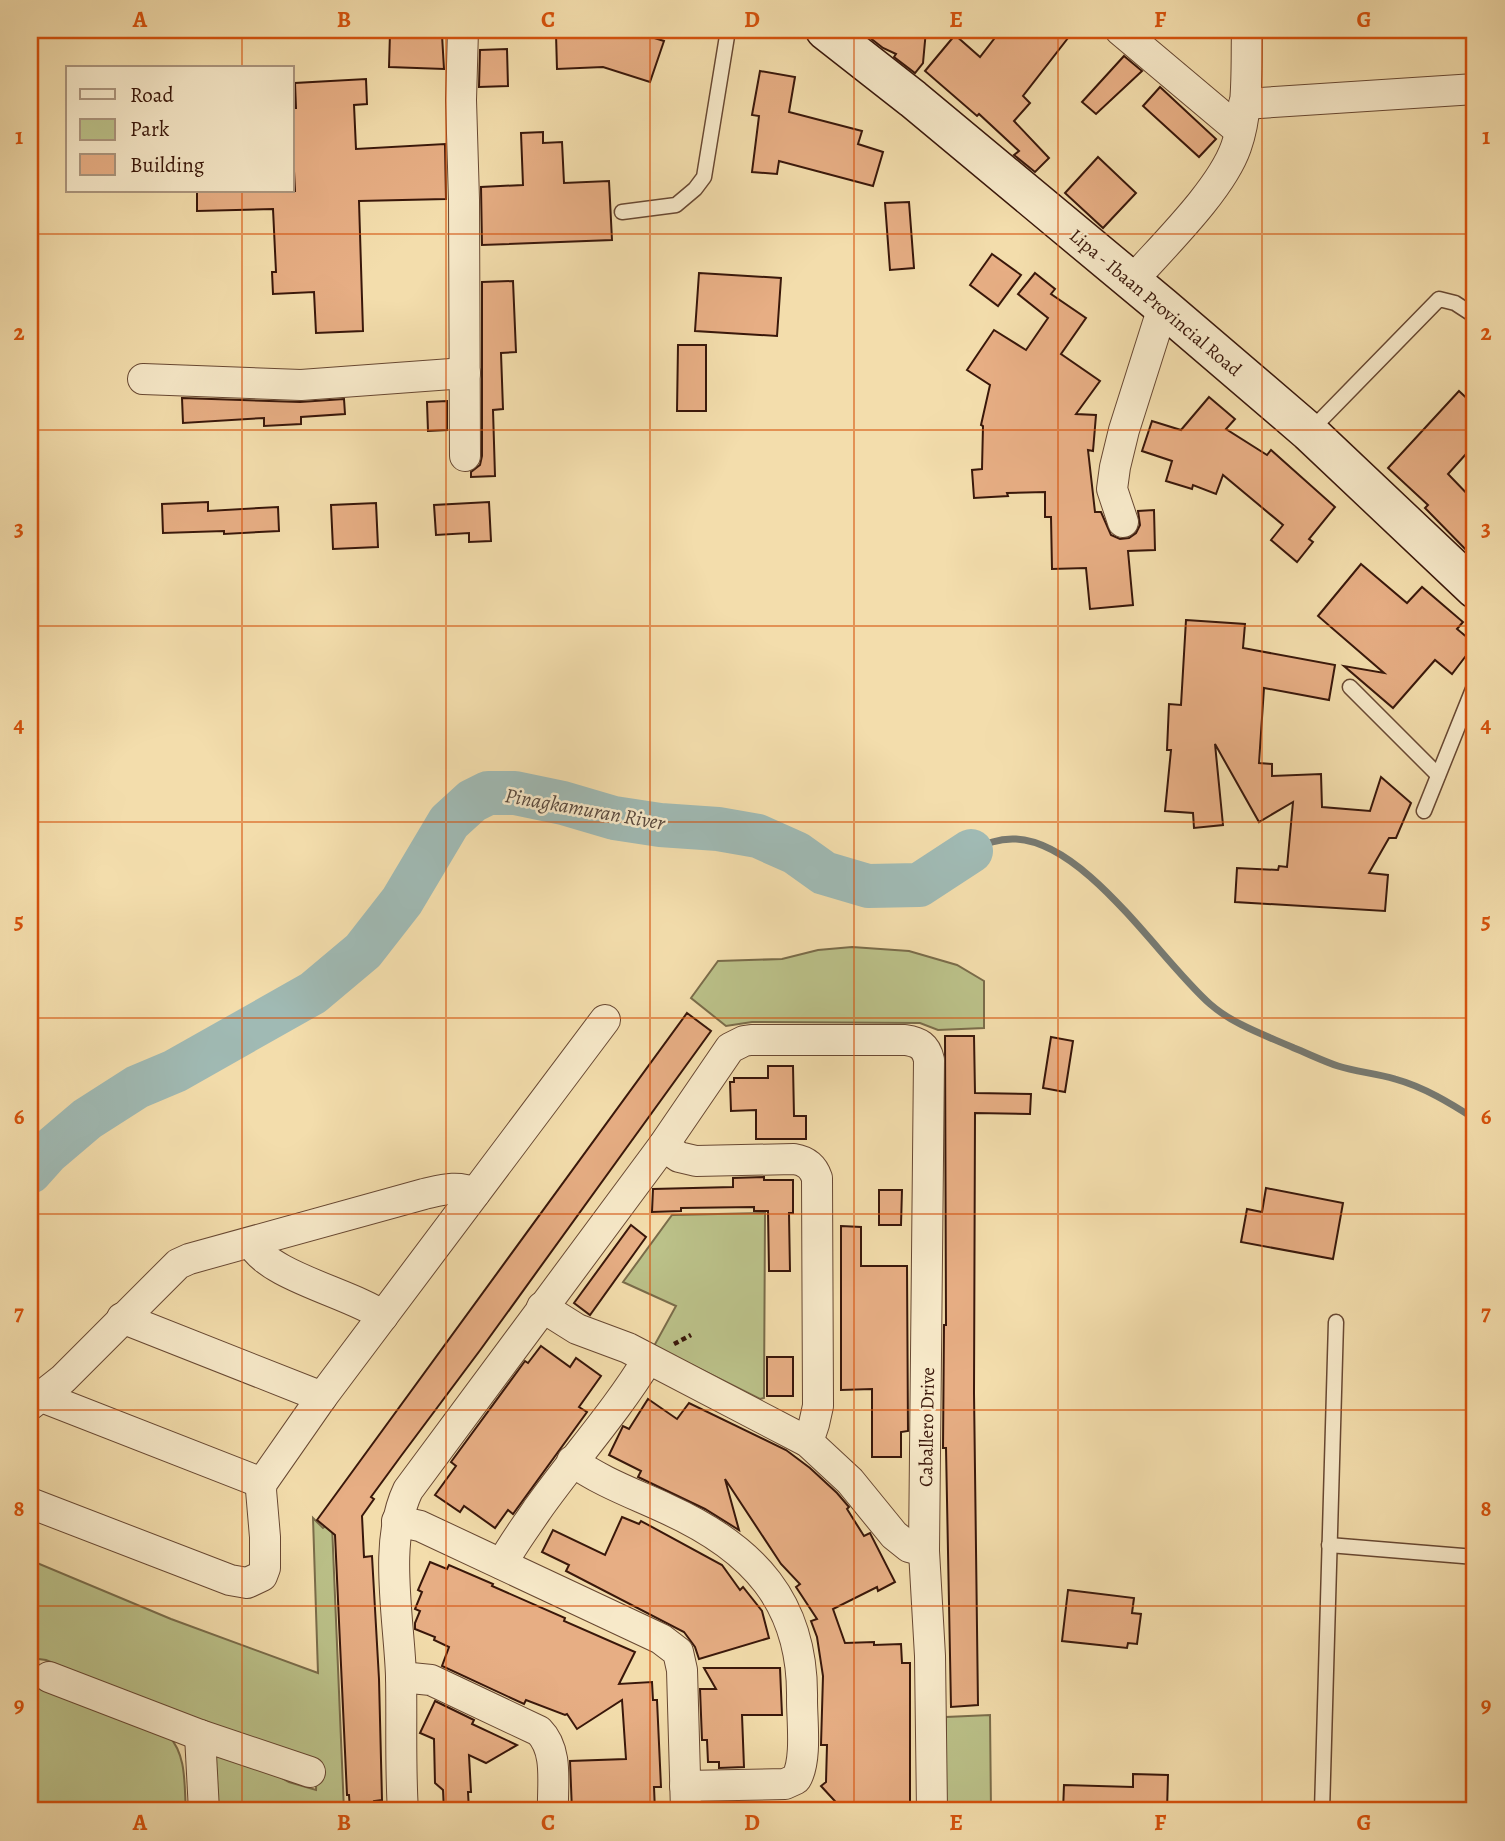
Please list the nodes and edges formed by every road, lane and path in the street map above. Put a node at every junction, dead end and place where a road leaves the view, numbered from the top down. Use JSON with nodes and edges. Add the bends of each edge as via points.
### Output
{"nodes":[{"id":1,"x":463,"y":30,"type":"edge"},
{"id":2,"x":728,"y":30,"type":"edge"},
{"id":3,"x":825,"y":30,"type":"edge"},
{"id":4,"x":1121,"y":30,"type":"edge"},
{"id":5,"x":1247,"y":30,"type":"edge"},
{"id":6,"x":1475,"y":89,"type":"edge"},
{"id":7,"x":1242,"y":117,"type":"junction"},
{"id":8,"x":622,"y":212,"type":"dead end"},
{"id":9,"x":1132,"y":281,"type":"junction"},
{"id":10,"x":1163,"y":307,"type":"junction"},
{"id":11,"x":1475,"y":316,"type":"edge"},
{"id":12,"x":465,"y":373,"type":"junction"},
{"id":13,"x":143,"y":379,"type":"dead end"},
{"id":14,"x":1309,"y":432,"type":"junction"},
{"id":15,"x":465,"y":456,"type":"dead end"},
{"id":16,"x":1123,"y":522,"type":"dead end"},
{"id":17,"x":1475,"y":589,"type":"edge"},
{"id":18,"x":1475,"y":684,"type":"edge"},
{"id":19,"x":1350,"y":687,"type":"dead end"},
{"id":20,"x":1438,"y":775,"type":"junction"},
{"id":21,"x":1424,"y":811,"type":"dead end"},
{"id":22,"x":605,"y":1020,"type":"dead end"},
{"id":23,"x":663,"y":1146,"type":"junction"},
{"id":24,"x":475,"y":1193,"type":"junction"},
{"id":25,"x":253,"y":1243,"type":"junction"},
{"id":26,"x":542,"y":1307,"type":"junction"},
{"id":27,"x":383,"y":1316,"type":"junction"},
{"id":28,"x":122,"y":1318,"type":"junction"},
{"id":29,"x":1336,"y":1322,"type":"dead end"},
{"id":30,"x":648,"y":1359,"type":"junction"},
{"id":31,"x":322,"y":1397,"type":"junction"},
{"id":32,"x":36,"y":1401,"type":"edge"},
{"id":33,"x":807,"y":1442,"type":"junction"},
{"id":34,"x":572,"y":1461,"type":"junction"},
{"id":35,"x":262,"y":1483,"type":"junction"},
{"id":36,"x":30,"y":1503,"type":"edge"},
{"id":37,"x":397,"y":1521,"type":"junction"},
{"id":38,"x":1329,"y":1545,"type":"junction"},
{"id":39,"x":925,"y":1551,"type":"junction"},
{"id":40,"x":1475,"y":1557,"type":"edge"},
{"id":41,"x":502,"y":1564,"type":"junction"},
{"id":42,"x":49,"y":1677,"type":"dead end"},
{"id":43,"x":401,"y":1677,"type":"junction"},
{"id":44,"x":200,"y":1735,"type":"junction"},
{"id":45,"x":310,"y":1772,"type":"dead end"},
{"id":46,"x":686,"y":1799,"type":"edge"},
{"id":47,"x":406,"y":1809,"type":"edge"},
{"id":48,"x":204,"y":1811,"type":"edge"},
{"id":49,"x":553,"y":1811,"type":"edge"},
{"id":50,"x":932,"y":1811,"type":"edge"},
{"id":51,"x":1322,"y":1811,"type":"edge"}],
"edges":[{"from":1,"to":12,"type":"street"},
{"from":2,"to":8,"type":"lane","via":[[704,177],[676,205]]},
{"from":3,"to":9,"type":"main road","name":"Lipa - Ibaan Provincial Road"},
{"from":4,"to":7,"type":"street"},
{"from":5,"to":7,"type":"street"},
{"from":6,"to":7,"type":"street"},
{"from":7,"to":9,"type":"street","via":[[1230,160],[1220,176]]},
{"from":9,"to":10,"type":"main road","name":"Lipa - Ibaan Provincial Road"},
{"from":10,"to":14,"type":"main road","name":"Lipa - Ibaan Provincial Road"},
{"from":10,"to":16,"type":"street","via":[[1115,467],[1112,489]]},
{"from":11,"to":14,"type":"lane","via":[[1439,299]]},
{"from":12,"to":13,"type":"street","via":[[301,385]]},
{"from":12,"to":15,"type":"street"},
{"from":14,"to":17,"type":"main road","name":"Lipa - Ibaan Provincial Road"},
{"from":18,"to":20,"type":"lane"},
{"from":19,"to":20,"type":"lane"},
{"from":20,"to":21,"type":"lane"},
{"from":22,"to":24,"type":"street"},
{"from":23,"to":26,"type":"street"},
{"from":23,"to":33,"type":"street","via":[[696,1161],[794,1159],[815,1171],[818,1406]]},
{"from":23,"to":39,"type":"street","name":"Caballero Drive","via":[[737,1044],[905,1040],[927,1051]]},
{"from":24,"to":25,"type":"street","via":[[450,1188]]},
{"from":24,"to":27,"type":"street"},
{"from":25,"to":27,"type":"street","via":[[275,1266]]},
{"from":25,"to":28,"type":"street","via":[[178,1264]]},
{"from":26,"to":30,"type":"street","via":[[577,1329]]},
{"from":26,"to":37,"type":"street","via":[[408,1490]]},
{"from":27,"to":31,"type":"street"},
{"from":28,"to":31,"type":"street"},
{"from":28,"to":32,"type":"street"},
{"from":29,"to":38,"type":"lane"},
{"from":30,"to":33,"type":"street"},
{"from":30,"to":34,"type":"street"},
{"from":31,"to":35,"type":"street"},
{"from":32,"to":35,"type":"street"},
{"from":33,"to":39,"type":"street","via":[[850,1481],[894,1535],[909,1547]]},
{"from":34,"to":41,"type":"street"},
{"from":34,"to":46,"type":"street","via":[[733,1547],[774,1590],[794,1629],[803,1689],[801,1767],[796,1779]]},
{"from":35,"to":36,"type":"street","via":[[265,1568],[262,1576],[247,1583]]},
{"from":37,"to":41,"type":"street","via":[[420,1526]]},
{"from":37,"to":43,"type":"street","via":[[394,1552]]},
{"from":38,"to":40,"type":"lane"},
{"from":38,"to":51,"type":"lane"},
{"from":39,"to":50,"type":"street","name":"Caballero Drive"},
{"from":41,"to":46,"type":"street","via":[[662,1639],[678,1652]]},
{"from":42,"to":44,"type":"street"},
{"from":43,"to":47,"type":"street"},
{"from":43,"to":49,"type":"street","via":[[431,1680],[539,1731],[551,1749]]},
{"from":44,"to":45,"type":"street"},
{"from":44,"to":48,"type":"street"}]}
